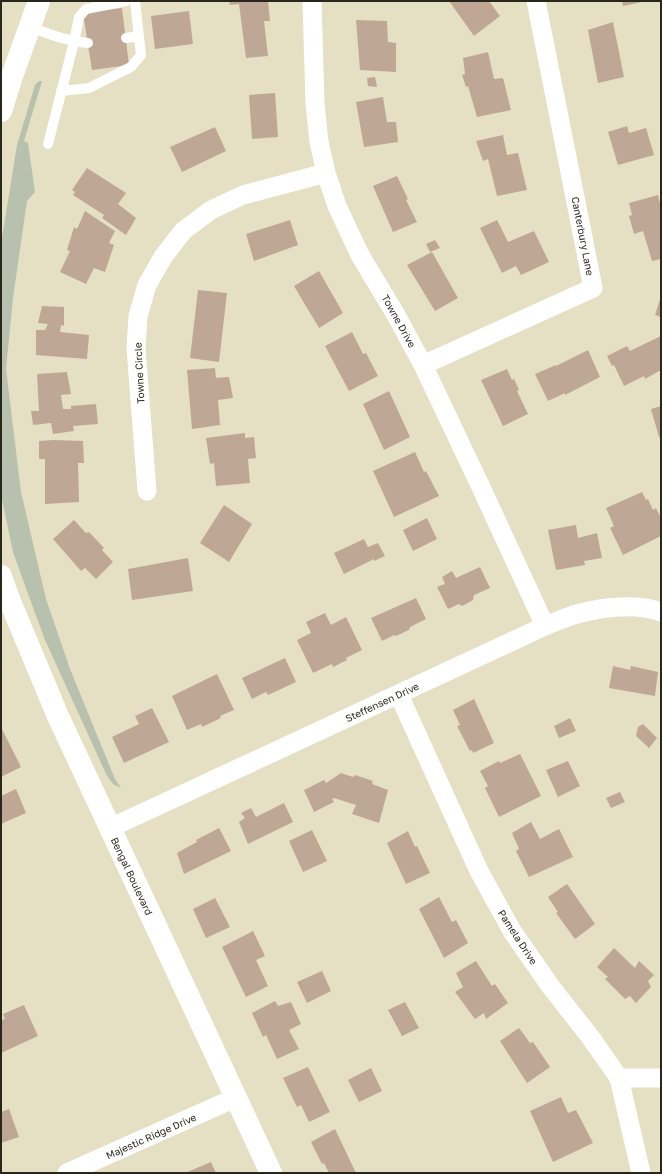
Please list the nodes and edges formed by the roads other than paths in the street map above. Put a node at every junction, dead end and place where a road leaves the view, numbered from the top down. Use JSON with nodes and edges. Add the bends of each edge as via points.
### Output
{"nodes":[{"id":1,"x":39,"y":1,"type":"edge"},
{"id":2,"x":126,"y":1,"type":"edge"},
{"id":3,"x":135,"y":1,"type":"edge"},
{"id":4,"x":312,"y":1,"type":"edge"},
{"id":5,"x":536,"y":1,"type":"edge"},
{"id":6,"x":30,"y":27,"type":"junction"},
{"id":7,"x":139,"y":36,"type":"junction"},
{"id":8,"x":126,"y":38,"type":"dead end"},
{"id":9,"x":74,"y":42,"type":"junction"},
{"id":10,"x":88,"y":43,"type":"dead end"},
{"id":11,"x":61,"y":91,"type":"junction"},
{"id":12,"x":1,"y":111,"type":"edge"},
{"id":13,"x":48,"y":144,"type":"dead end"},
{"id":14,"x":326,"y":173,"type":"junction"},
{"id":15,"x":423,"y":365,"type":"junction"},
{"id":16,"x":147,"y":491,"type":"dead end"},
{"id":17,"x":1,"y":576,"type":"edge"},
{"id":18,"x":661,"y":612,"type":"edge"},
{"id":19,"x":545,"y":626,"type":"junction"},
{"id":20,"x":399,"y":694,"type":"junction"},
{"id":21,"x":110,"y":828,"type":"junction"},
{"id":22,"x":619,"y":1078,"type":"junction"},
{"id":23,"x":661,"y":1078,"type":"edge"},
{"id":24,"x":235,"y":1098,"type":"junction"},
{"id":25,"x":67,"y":1173,"type":"edge"},
{"id":26,"x":271,"y":1173,"type":"edge"},
{"id":27,"x":641,"y":1173,"type":"edge"}],
"edges":[{"from":1,"to":6,"type":"main road"},
{"from":2,"to":9,"type":"lane","via":[[86,8],[79,17]]},
{"from":3,"to":7,"type":"lane"},
{"from":4,"to":14,"type":"street","name":"Towne Drive","via":[[315,104],[319,142]]},
{"from":5,"to":15,"type":"street","name":"Canterbury Lane","via":[[593,288]]},
{"from":6,"to":9,"type":"lane"},
{"from":6,"to":12,"type":"main road"},
{"from":7,"to":8,"type":"lane"},
{"from":7,"to":11,"type":"lane","via":[[140,56],[131,67],[89,88]]},
{"from":9,"to":10,"type":"lane"},
{"from":9,"to":11,"type":"lane"},
{"from":11,"to":13,"type":"lane"},
{"from":14,"to":15,"type":"street","name":"Towne Drive","via":[[337,206],[360,255]]},
{"from":14,"to":16,"type":"street","name":"Towne Circle","via":[[243,195],[211,210],[183,231],[162,256],[147,285],[138,316],[136,348]]},
{"from":15,"to":19,"type":"street","name":"Towne Drive"},
{"from":17,"to":21,"type":"main road","name":"Bengal Boulevard","via":[[57,714]]},
{"from":18,"to":19,"type":"street","name":"Steffensen Drive","via":[[650,608],[613,607],[576,614]]},
{"from":19,"to":20,"type":"street","name":"Steffensen Drive"},
{"from":20,"to":21,"type":"street","name":"Steffensen Drive"},
{"from":20,"to":22,"type":"street","name":"Pamela Drive","via":[[479,871],[512,931]]},
{"from":21,"to":24,"type":"main road","name":"Bengal Boulevard"},
{"from":22,"to":23,"type":"street"},
{"from":22,"to":27,"type":"street","name":"Pamela Drive"},
{"from":24,"to":25,"type":"street","name":"Majestic Ridge Drive"},
{"from":24,"to":26,"type":"main road","name":"Bengal Boulevard"}]}
